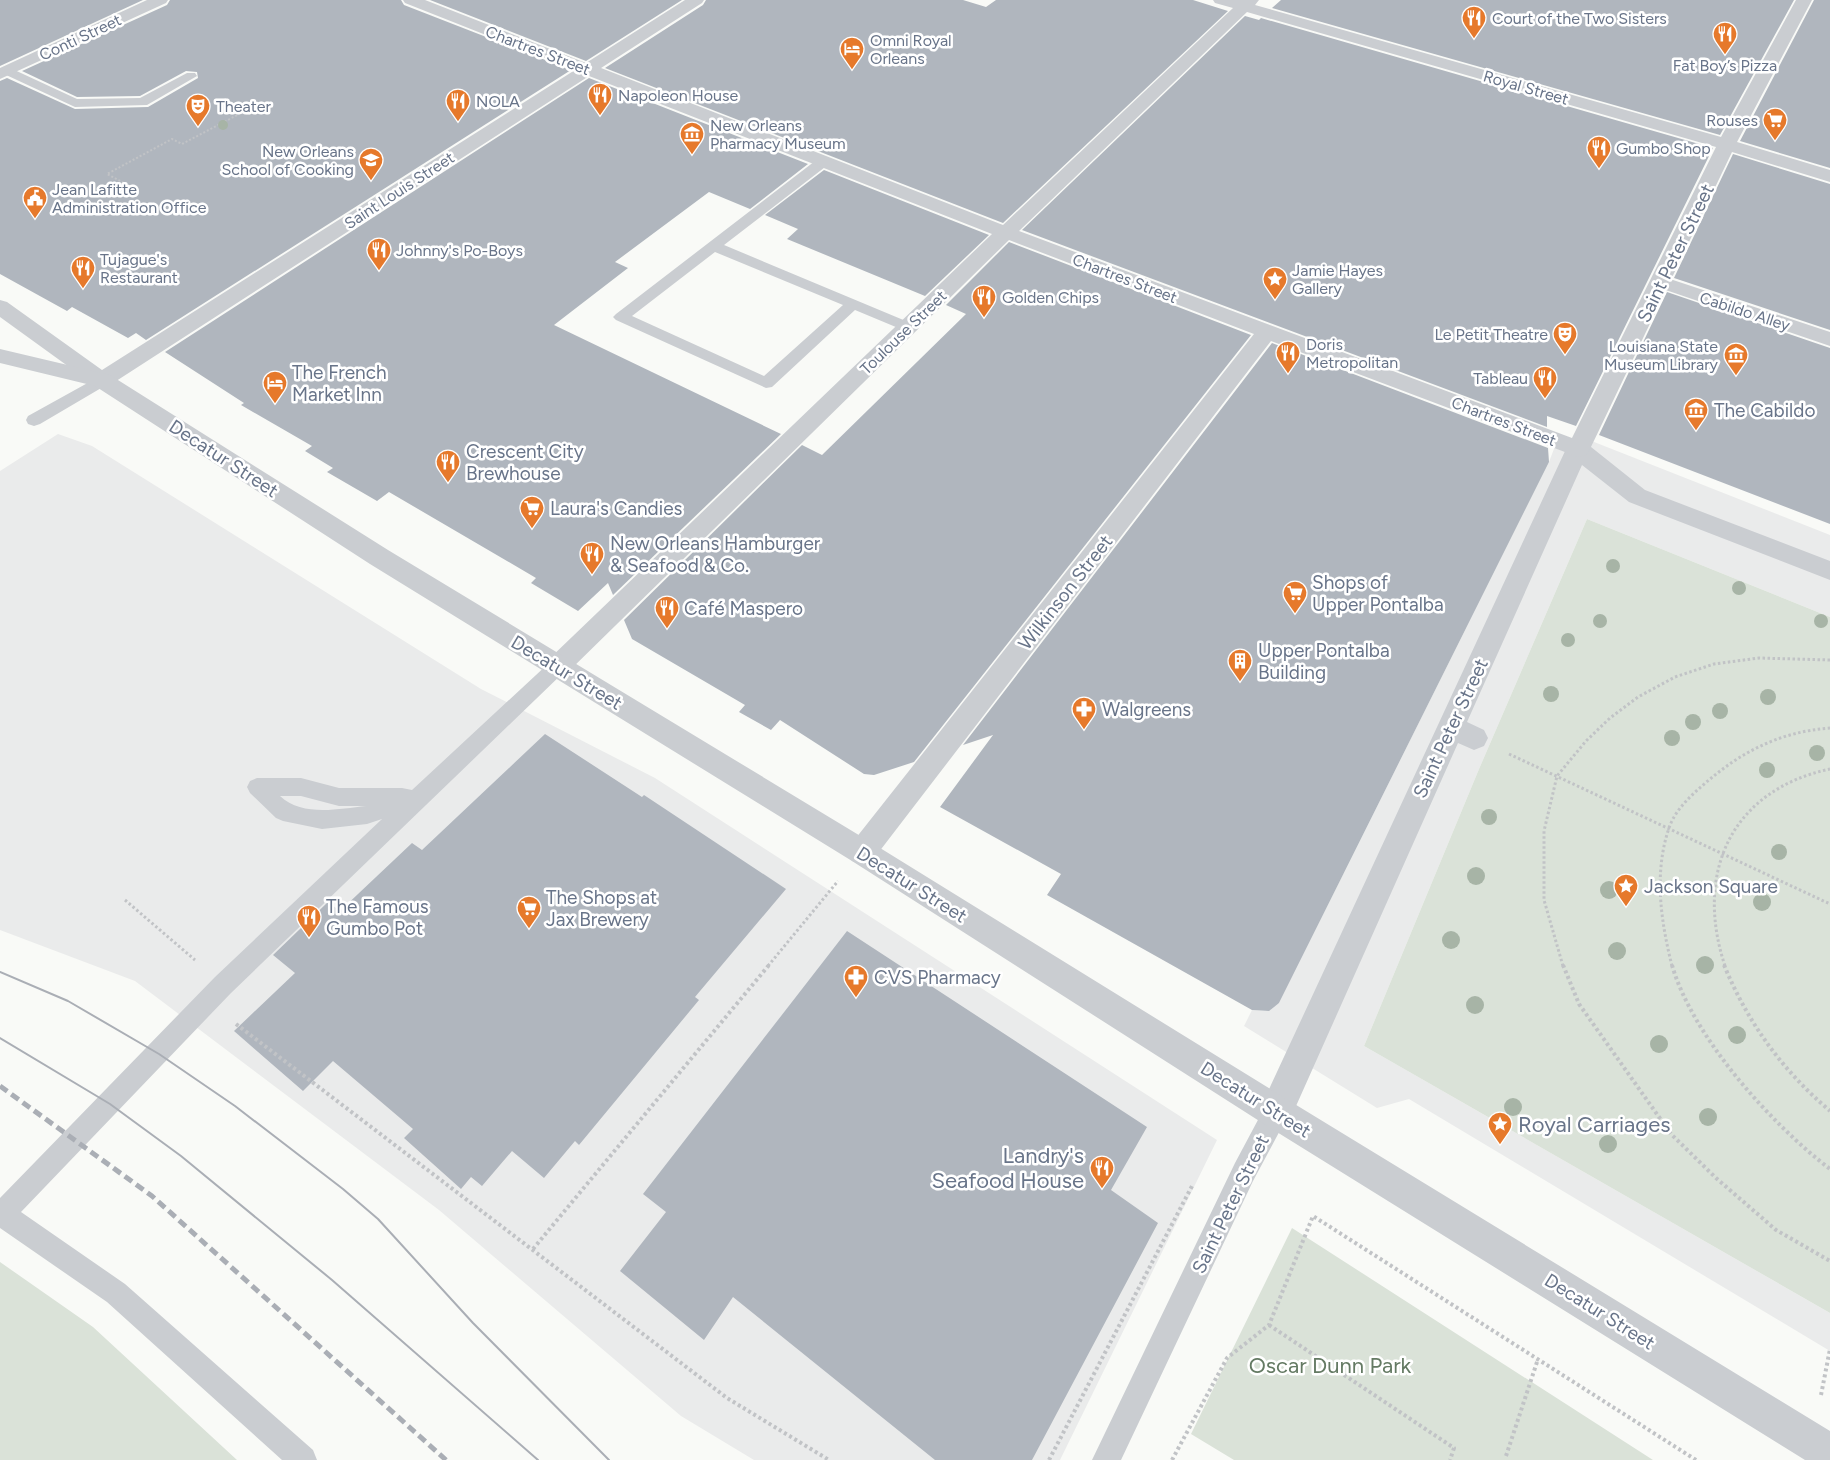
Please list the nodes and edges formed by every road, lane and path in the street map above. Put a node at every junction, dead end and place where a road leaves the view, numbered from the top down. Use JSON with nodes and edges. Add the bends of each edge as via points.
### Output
{"nodes":[{"id":1,"x":160,"y":0,"type":"edge"},
{"id":2,"x":411,"y":0,"type":"edge"},
{"id":3,"x":696,"y":0,"type":"edge"},
{"id":4,"x":1221,"y":0,"type":"edge"},
{"id":5,"x":1804,"y":0,"type":"edge"},
{"id":6,"x":1248,"y":3,"type":"edge"},
{"id":7,"x":588,"y":69,"type":"junction"},
{"id":8,"x":4,"y":72,"type":"edge"},
{"id":9,"x":191,"y":76,"type":"dead end"},
{"id":10,"x":262,"y":102,"type":"dead end"},
{"id":11,"x":1727,"y":145,"type":"junction"},
{"id":12,"x":824,"y":161,"type":"junction"},
{"id":13,"x":1830,"y":176,"type":"edge"},
{"id":14,"x":110,"y":190,"type":"dead end"},
{"id":15,"x":1006,"y":232,"type":"junction"},
{"id":16,"x":714,"y":246,"type":"junction"},
{"id":17,"x":1661,"y":282,"type":"junction"},
{"id":18,"x":853,"y":304,"type":"junction"},
{"id":19,"x":0,"y":307,"type":"edge"},
{"id":20,"x":908,"y":327,"type":"junction"},
{"id":21,"x":1267,"y":332,"type":"junction"},
{"id":22,"x":1830,"y":339,"type":"edge"},
{"id":23,"x":0,"y":356,"type":"edge"},
{"id":24,"x":102,"y":380,"type":"junction"},
{"id":25,"x":34,"y":420,"type":"dead end"},
{"id":26,"x":1573,"y":460,"type":"junction"},
{"id":27,"x":1830,"y":571,"type":"edge"},
{"id":28,"x":1830,"y":660,"type":"edge"},
{"id":29,"x":557,"y":667,"type":"junction"},
{"id":30,"x":1830,"y":728,"type":"edge"},
{"id":31,"x":1507,"y":753,"type":"dead end"},
{"id":32,"x":1830,"y":769,"type":"edge"},
{"id":33,"x":1557,"y":776,"type":"junction"},
{"id":34,"x":419,"y":797,"type":"junction"},
{"id":35,"x":1668,"y":829,"type":"junction"},
{"id":36,"x":862,"y":852,"type":"junction"},
{"id":37,"x":1723,"y":854,"type":"junction"},
{"id":38,"x":125,"y":900,"type":"dead end"},
{"id":39,"x":1830,"y":904,"type":"edge"},
{"id":40,"x":224,"y":985,"type":"junction"},
{"id":41,"x":208,"y":1003,"type":"junction"},
{"id":42,"x":1830,"y":1111,"type":"edge"},
{"id":43,"x":1276,"y":1112,"type":"junction"},
{"id":44,"x":1830,"y":1169,"type":"edge"},
{"id":45,"x":1197,"y":1177,"type":"dead end"},
{"id":46,"x":1,"y":1214,"type":"edge"},
{"id":47,"x":533,"y":1249,"type":"junction"},
{"id":48,"x":1830,"y":1261,"type":"edge"},
{"id":49,"x":1269,"y":1325,"type":"junction"},
{"id":50,"x":1538,"y":1359,"type":"junction"},
{"id":51,"x":1830,"y":1453,"type":"edge"},
{"id":52,"x":1506,"y":1456,"type":"dead end"},
{"id":53,"x":302,"y":1460,"type":"edge"},
{"id":54,"x":829,"y":1460,"type":"edge"},
{"id":55,"x":1049,"y":1460,"type":"edge"},
{"id":56,"x":1106,"y":1460,"type":"edge"},
{"id":57,"x":1172,"y":1460,"type":"edge"},
{"id":58,"x":1450,"y":1460,"type":"edge"},
{"id":59,"x":1696,"y":1460,"type":"edge"}],
"edges":[{"from":1,"to":8,"type":"street","name":"Conti Street"},
{"from":2,"to":7,"type":"street","name":"Chartres Street"},
{"from":3,"to":7,"type":"street","name":"Saint Louis Street"},
{"from":4,"to":6,"type":"street","name":"Royal Street"},
{"from":5,"to":11,"type":"street","name":"Saint Peter Street"},
{"from":6,"to":11,"type":"street","name":"Royal Street"},
{"from":6,"to":15,"type":"street","name":"Toulouse Street"},
{"from":7,"to":12,"type":"street","name":"Chartres Street"},
{"from":7,"to":24,"type":"street","name":"Saint Louis Street"},
{"from":8,"to":9,"type":"lane","via":[[76,103],[142,102]]},
{"from":10,"to":14,"type":"path","via":[[182,144],[172,139],[107,174],[124,183]]},
{"from":11,"to":13,"type":"street","name":"Royal Street"},
{"from":11,"to":17,"type":"street","name":"Saint Peter Street"},
{"from":12,"to":15,"type":"street","name":"Chartres Street"},
{"from":12,"to":16,"type":"lane"},
{"from":15,"to":20,"type":"street","name":"Toulouse Street"},
{"from":15,"to":21,"type":"street","name":"Chartres Street"},
{"from":16,"to":18,"type":"lane"},
{"from":16,"to":18,"type":"lane","via":[[621,317],[766,382]]},
{"from":17,"to":22,"type":"street","name":"Cabildo Alley"},
{"from":17,"to":26,"type":"street","name":"Saint Peter Street"},
{"from":18,"to":20,"type":"lane"},
{"from":19,"to":24,"type":"street","name":"Decatur Street"},
{"from":20,"to":29,"type":"street","name":"Toulouse Street"},
{"from":21,"to":26,"type":"street","name":"Chartres Street"},
{"from":21,"to":36,"type":"street","name":"Wilkinson Street"},
{"from":23,"to":24,"type":"street"},
{"from":24,"to":25,"type":"lane"},
{"from":24,"to":29,"type":"street","name":"Decatur Street"},
{"from":26,"to":27,"type":"street","name":"Chartres Street","via":[[1636,496]]},
{"from":26,"to":43,"type":"street","name":"Saint Peter Street","via":[[1462,733]]},
{"from":28,"to":33,"type":"path","via":[[1759,658],[1714,664],[1676,677],[1638,697],[1610,718]]},
{"from":29,"to":34,"type":"lane"},
{"from":29,"to":36,"type":"street","name":"Decatur Street"},
{"from":30,"to":35,"type":"path","via":[[1775,737],[1747,751],[1724,766],[1688,799]]},
{"from":31,"to":33,"type":"path"},
{"from":32,"to":37,"type":"path","via":[[1796,778],[1770,791],[1739,820]]},
{"from":33,"to":35,"type":"path"},
{"from":33,"to":48,"type":"path","via":[[1544,831],[1544,900],[1560,958],[1579,1004],[1671,1134],[1776,1230]]},
{"from":34,"to":34,"type":"lane","via":[[339,796],[301,787],[257,787],[283,812],[322,820],[367,815]]},
{"from":34,"to":40,"type":"lane"},
{"from":35,"to":37,"type":"path"},
{"from":35,"to":44,"type":"path","via":[[1659,902],[1678,984],[1700,1026],[1744,1087],[1775,1122]]},
{"from":36,"to":43,"type":"street","name":"Decatur Street"},
{"from":36,"to":47,"type":"path"},
{"from":37,"to":39,"type":"path"},
{"from":37,"to":42,"type":"path","via":[[1714,888],[1714,905],[1721,954],[1733,983],[1754,1028],[1769,1049],[1809,1095]]},
{"from":38,"to":40,"type":"path"},
{"from":40,"to":41,"type":"lane"},
{"from":41,"to":46,"type":"lane"},
{"from":41,"to":47,"type":"path"},
{"from":43,"to":51,"type":"street","name":"Decatur Street"},
{"from":43,"to":56,"type":"lane","name":"Saint Peter Street"},
{"from":45,"to":55,"type":"path"},
{"from":46,"to":53,"type":"lane","via":[[116,1293]]},
{"from":47,"to":54,"type":"path","via":[[728,1398]]},
{"from":49,"to":50,"type":"path","via":[[1313,1216]]},
{"from":49,"to":57,"type":"path","via":[[1227,1358]]},
{"from":49,"to":58,"type":"path","via":[[1454,1448]]},
{"from":50,"to":52,"type":"path"},
{"from":50,"to":59,"type":"path"}]}
